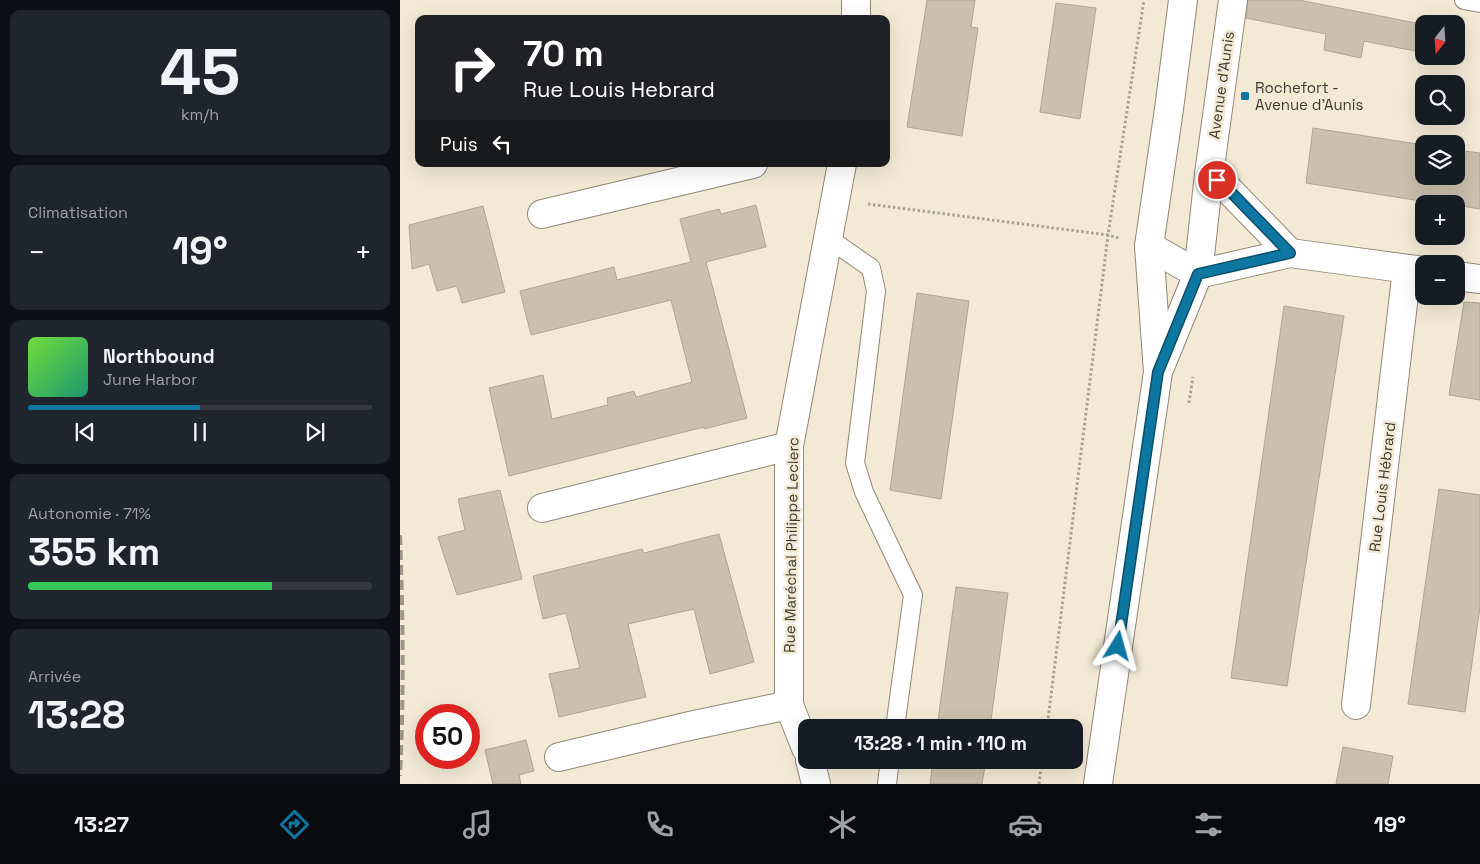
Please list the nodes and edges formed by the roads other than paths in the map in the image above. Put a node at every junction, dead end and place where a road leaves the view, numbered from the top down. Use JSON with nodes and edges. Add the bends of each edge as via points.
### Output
{"nodes":[{"id":1,"x":856,"y":0,"type":"edge"},
{"id":2,"x":1183,"y":0,"type":"edge"},
{"id":3,"x":1233,"y":0,"type":"edge"},
{"id":4,"x":1464,"y":0,"type":"edge"},
{"id":5,"x":1480,"y":3,"type":"edge"},
{"id":6,"x":856,"y":15,"type":"edge"},
{"id":7,"x":740,"y":167,"type":"edge"},
{"id":8,"x":841,"y":167,"type":"edge"},
{"id":9,"x":1209,"y":174,"type":"junction"},
{"id":10,"x":542,"y":214,"type":"dead end"},
{"id":11,"x":828,"y":238,"type":"junction"},
{"id":12,"x":1149,"y":246,"type":"junction"},
{"id":13,"x":1290,"y":253,"type":"junction"},
{"id":14,"x":1415,"y":270,"type":"edge"},
{"id":15,"x":1198,"y":274,"type":"junction"},
{"id":16,"x":1415,"y":277,"type":"edge"},
{"id":17,"x":1465,"y":277,"type":"edge"},
{"id":18,"x":1480,"y":279,"type":"edge"},
{"id":19,"x":1158,"y":372,"type":"junction"},
{"id":20,"x":789,"y":446,"type":"junction"},
{"id":21,"x":542,"y":508,"type":"dead end"},
{"id":22,"x":789,"y":705,"type":"junction"},
{"id":23,"x":1356,"y":705,"type":"dead end"},
{"id":24,"x":896,"y":719,"type":"edge"},
{"id":25,"x":798,"y":728,"type":"edge"},
{"id":26,"x":559,"y":757,"type":"dead end"},
{"id":27,"x":812,"y":769,"type":"edge"},
{"id":28,"x":889,"y":769,"type":"edge"},
{"id":29,"x":816,"y":784,"type":"edge"},
{"id":30,"x":887,"y":784,"type":"edge"},
{"id":31,"x":1098,"y":784,"type":"edge"}],
"edges":[{"from":1,"to":6,"type":"street"},
{"from":2,"to":12,"type":"street","name":"Avenue d'Aunis"},
{"from":3,"to":9,"type":"street","name":"Avenue d'Aunis"},
{"from":4,"to":5,"type":"lane"},
{"from":7,"to":10,"type":"street"},
{"from":8,"to":11,"type":"street","name":"Rue Maréchal Philippe Leclerc"},
{"from":9,"to":13,"type":"street","via":[[1225,186]]},
{"from":9,"to":15,"type":"street","name":"Avenue d'Aunis"},
{"from":11,"to":20,"type":"street","name":"Rue Maréchal Philippe Leclerc"},
{"from":11,"to":24,"type":"lane","via":[[871,268],[876,291],[855,463],[864,492],[913,596]]},
{"from":12,"to":15,"type":"street"},
{"from":12,"to":19,"type":"street","name":"Avenue d'Aunis"},
{"from":13,"to":14,"type":"street","name":"Rue Louis Hébrard"},
{"from":13,"to":15,"type":"street"},
{"from":15,"to":19,"type":"street","name":"Avenue d'Aunis"},
{"from":16,"to":23,"type":"street","name":"Rue Louis Hébrard"},
{"from":17,"to":18,"type":"street"},
{"from":19,"to":31,"type":"street","name":"Avenue d'Aunis"},
{"from":20,"to":21,"type":"street"},
{"from":20,"to":22,"type":"street","name":"Rue Maréchal Philippe Leclerc"},
{"from":22,"to":25,"type":"street","name":"Rue Maréchal Philippe Leclerc"},
{"from":22,"to":26,"type":"street"},
{"from":27,"to":29,"type":"street"},
{"from":28,"to":30,"type":"lane"}]}
